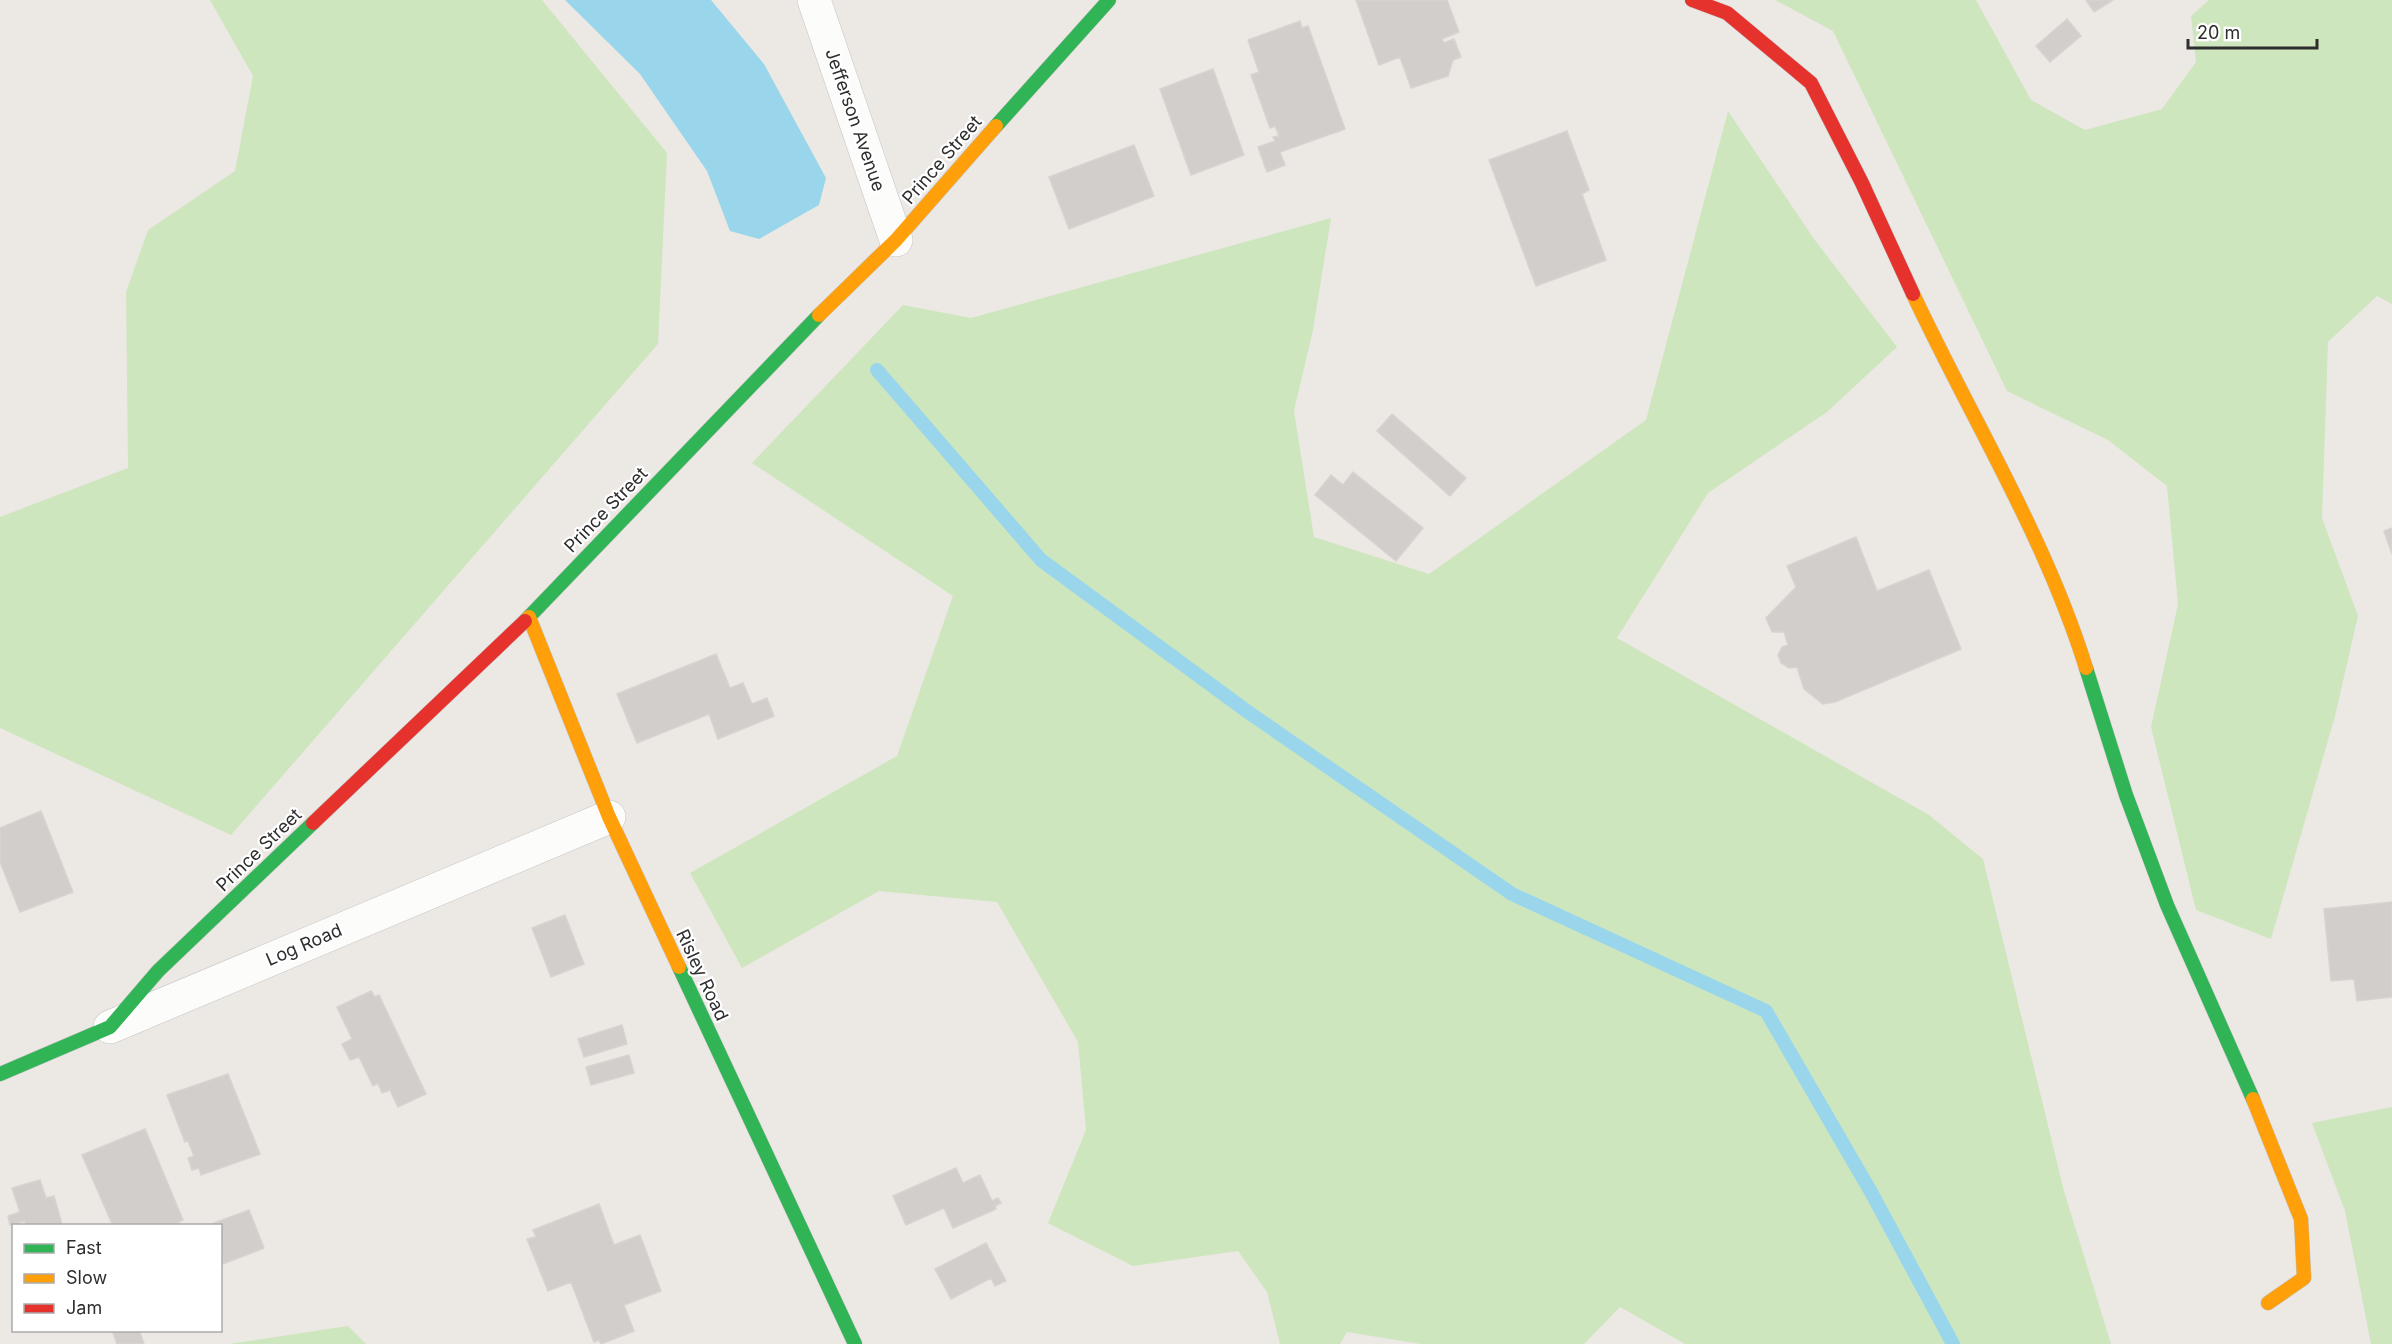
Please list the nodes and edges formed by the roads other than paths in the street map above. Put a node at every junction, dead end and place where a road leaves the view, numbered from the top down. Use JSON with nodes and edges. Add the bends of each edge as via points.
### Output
{"nodes":[{"id":1,"x":814,"y":0,"type":"edge"},
{"id":2,"x":1108,"y":0,"type":"edge"},
{"id":3,"x":1692,"y":0,"type":"edge"},
{"id":4,"x":896,"y":240,"type":"junction"},
{"id":5,"x":529,"y":617,"type":"junction"},
{"id":6,"x":609,"y":817,"type":"junction"},
{"id":7,"x":110,"y":1027,"type":"junction"},
{"id":8,"x":0,"y":1074,"type":"edge"},
{"id":9,"x":2268,"y":1303,"type":"dead end"},
{"id":10,"x":855,"y":1344,"type":"edge"}],
"edges":[{"from":1,"to":4,"type":"street","name":"Jefferson Avenue"},
{"from":2,"to":4,"type":"street","name":"Prince Street"},
{"from":3,"to":9,"type":"street","via":[[1727,13],[1811,83],[1939,349],[2022,507],[2079,644],[2126,795],[2167,905],[2240,1066],[2301,1219],[2304,1278]]},
{"from":4,"to":5,"type":"street","name":"Prince Street"},
{"from":5,"to":6,"type":"street","name":"Risley Road"},
{"from":5,"to":7,"type":"street","name":"Prince Street","via":[[158,971]]},
{"from":6,"to":7,"type":"street","name":"Log Road"},
{"from":6,"to":10,"type":"street","name":"Risley Road"},
{"from":7,"to":8,"type":"street","name":"Log Road"}]}
